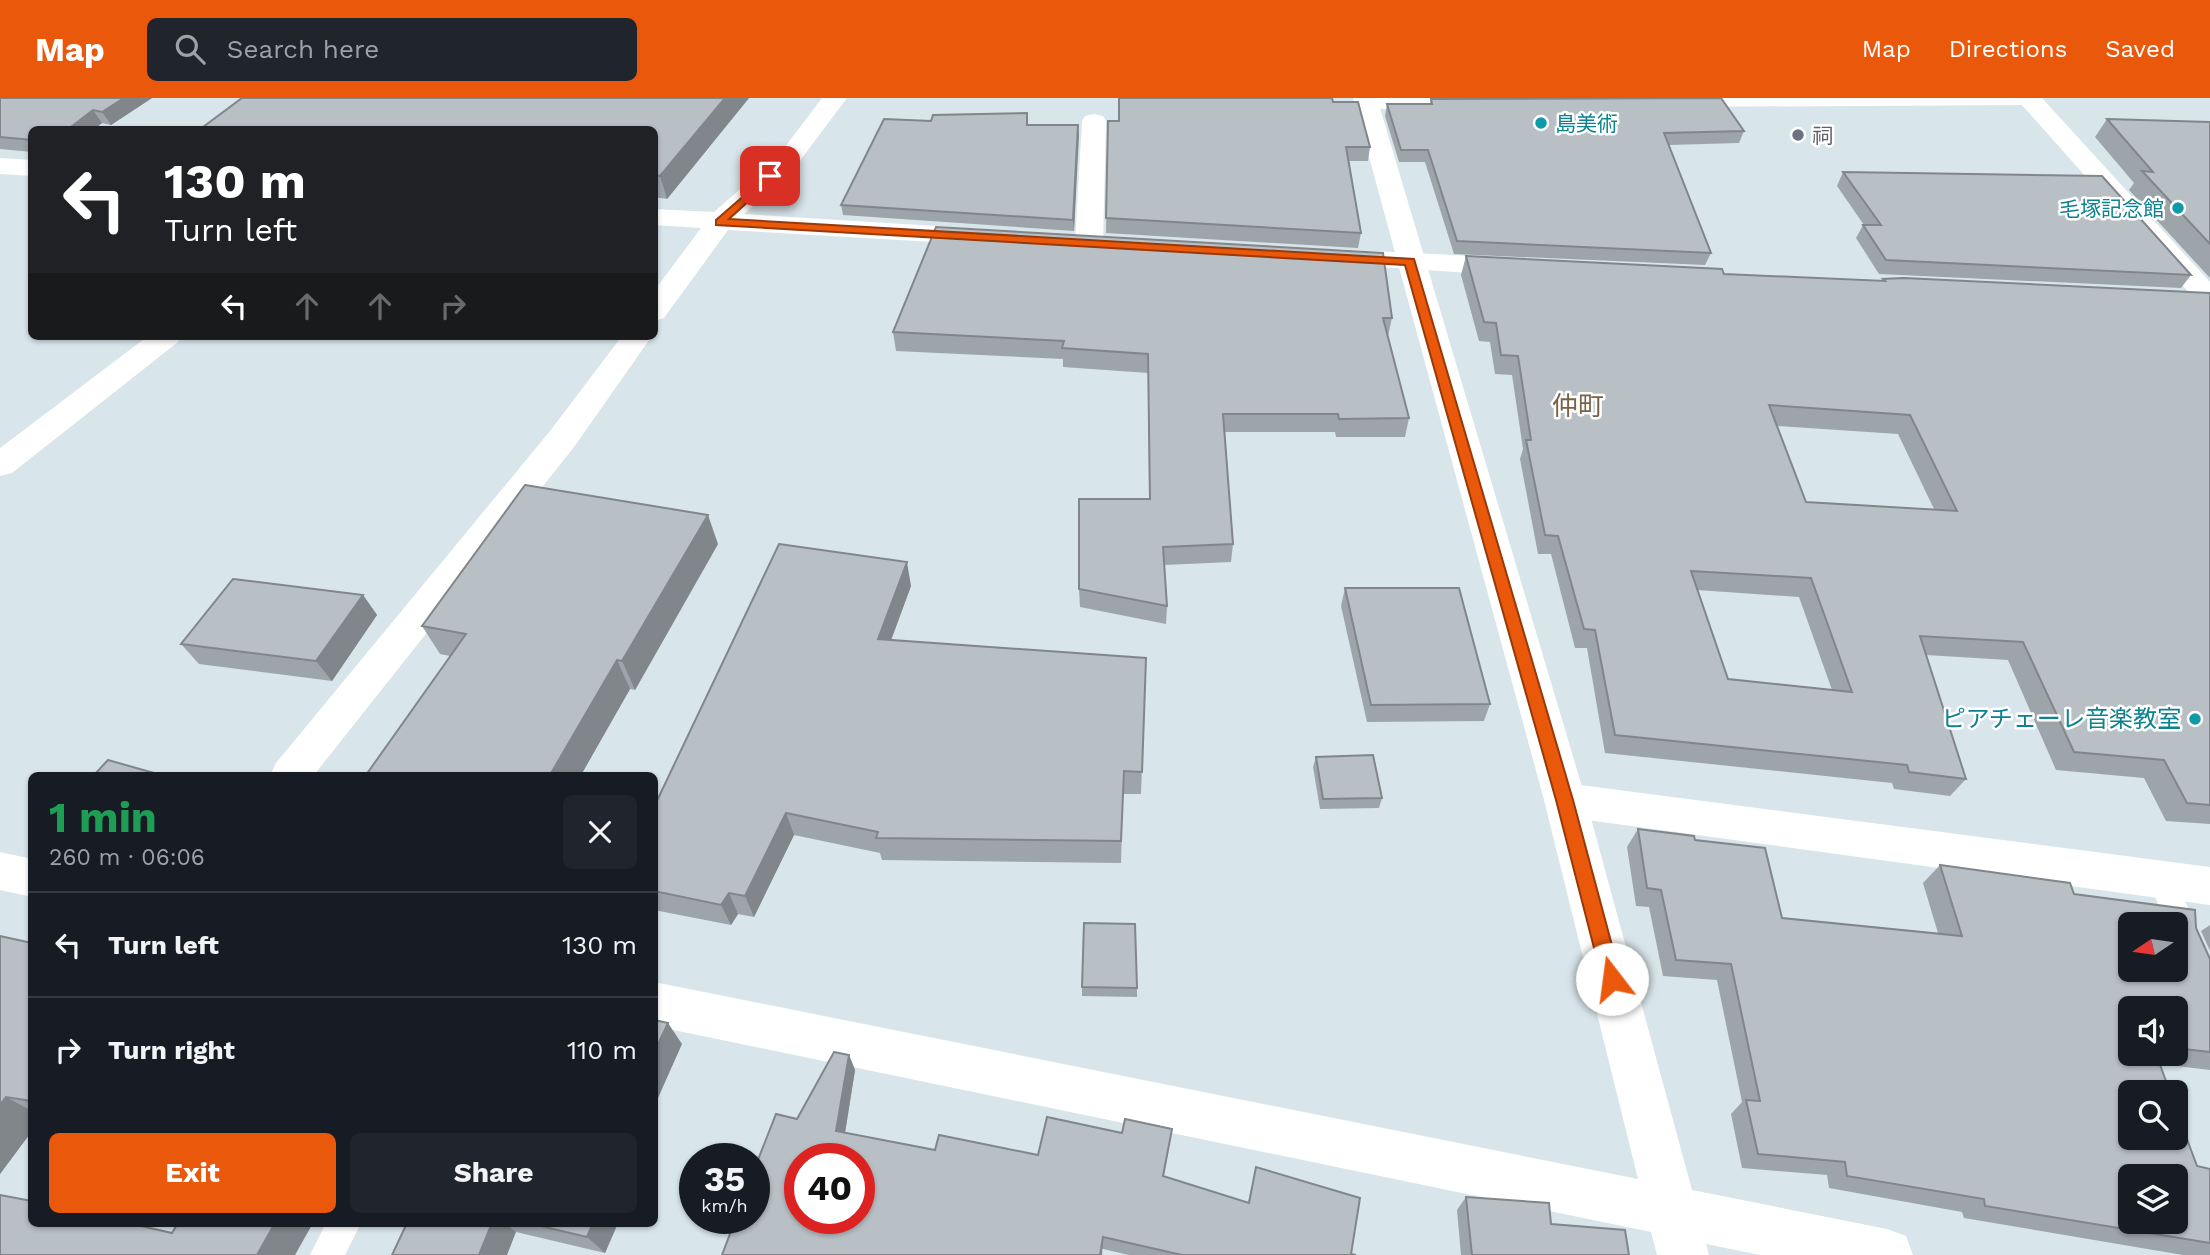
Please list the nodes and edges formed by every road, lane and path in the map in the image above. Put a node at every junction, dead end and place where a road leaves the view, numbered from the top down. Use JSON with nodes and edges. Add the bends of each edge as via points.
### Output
{"nodes":[{"id":1,"x":835,"y":98,"type":"edge"},
{"id":2,"x":1365,"y":100,"type":"edge"},
{"id":3,"x":1642,"y":100,"type":"edge"},
{"id":4,"x":1504,"y":101,"type":"edge"},
{"id":5,"x":1094,"y":121,"type":"dead end"},
{"id":6,"x":0,"y":166,"type":"edge"},
{"id":7,"x":28,"y":168,"type":"edge"},
{"id":8,"x":658,"y":217,"type":"edge"},
{"id":9,"x":720,"y":222,"type":"junction"},
{"id":10,"x":1007,"y":238,"type":"edge"},
{"id":11,"x":1089,"y":243,"type":"edge"},
{"id":12,"x":1298,"y":255,"type":"edge"},
{"id":13,"x":1409,"y":262,"type":"junction"},
{"id":14,"x":1535,"y":268,"type":"edge"},
{"id":15,"x":2169,"y":299,"type":"edge"},
{"id":16,"x":2210,"y":300,"type":"edge"},
{"id":17,"x":658,"y":307,"type":"edge"},
{"id":18,"x":162,"y":340,"type":"edge"},
{"id":19,"x":634,"y":340,"type":"edge"},
{"id":20,"x":0,"y":466,"type":"edge"},
{"id":21,"x":292,"y":772,"type":"edge"},
{"id":22,"x":1565,"y":800,"type":"junction"},
{"id":23,"x":0,"y":871,"type":"edge"},
{"id":24,"x":28,"y":877,"type":"edge"},
{"id":25,"x":2161,"y":879,"type":"junction"},
{"id":26,"x":2210,"y":886,"type":"edge"},
{"id":27,"x":2210,"y":990,"type":"edge"},
{"id":28,"x":658,"y":1005,"type":"edge"},
{"id":29,"x":343,"y":1227,"type":"edge"},
{"id":30,"x":1677,"y":1232,"type":"edge"},
{"id":31,"x":327,"y":1255,"type":"edge"},
{"id":32,"x":1888,"y":1255,"type":"edge"}],
"edges":[{"from":1,"to":9,"type":"street","via":[[787,161]]},
{"from":2,"to":4,"type":"street"},
{"from":2,"to":13,"type":"street"},
{"from":3,"to":16,"type":"street","via":[[2029,98]]},
{"from":5,"to":11,"type":"street"},
{"from":6,"to":7,"type":"street"},
{"from":8,"to":9,"type":"street"},
{"from":9,"to":10,"type":"street"},
{"from":9,"to":17,"type":"street"},
{"from":12,"to":13,"type":"street"},
{"from":13,"to":14,"type":"street"},
{"from":13,"to":22,"type":"street"},
{"from":15,"to":16,"type":"street"},
{"from":18,"to":20,"type":"street"},
{"from":19,"to":21,"type":"street","via":[[562,439]]},
{"from":22,"to":25,"type":"street"},
{"from":22,"to":30,"type":"street"},
{"from":23,"to":24,"type":"street"},
{"from":25,"to":26,"type":"street"},
{"from":25,"to":27,"type":"lane"},
{"from":28,"to":30,"type":"street"},
{"from":29,"to":31,"type":"lane"},
{"from":30,"to":32,"type":"street"}]}
